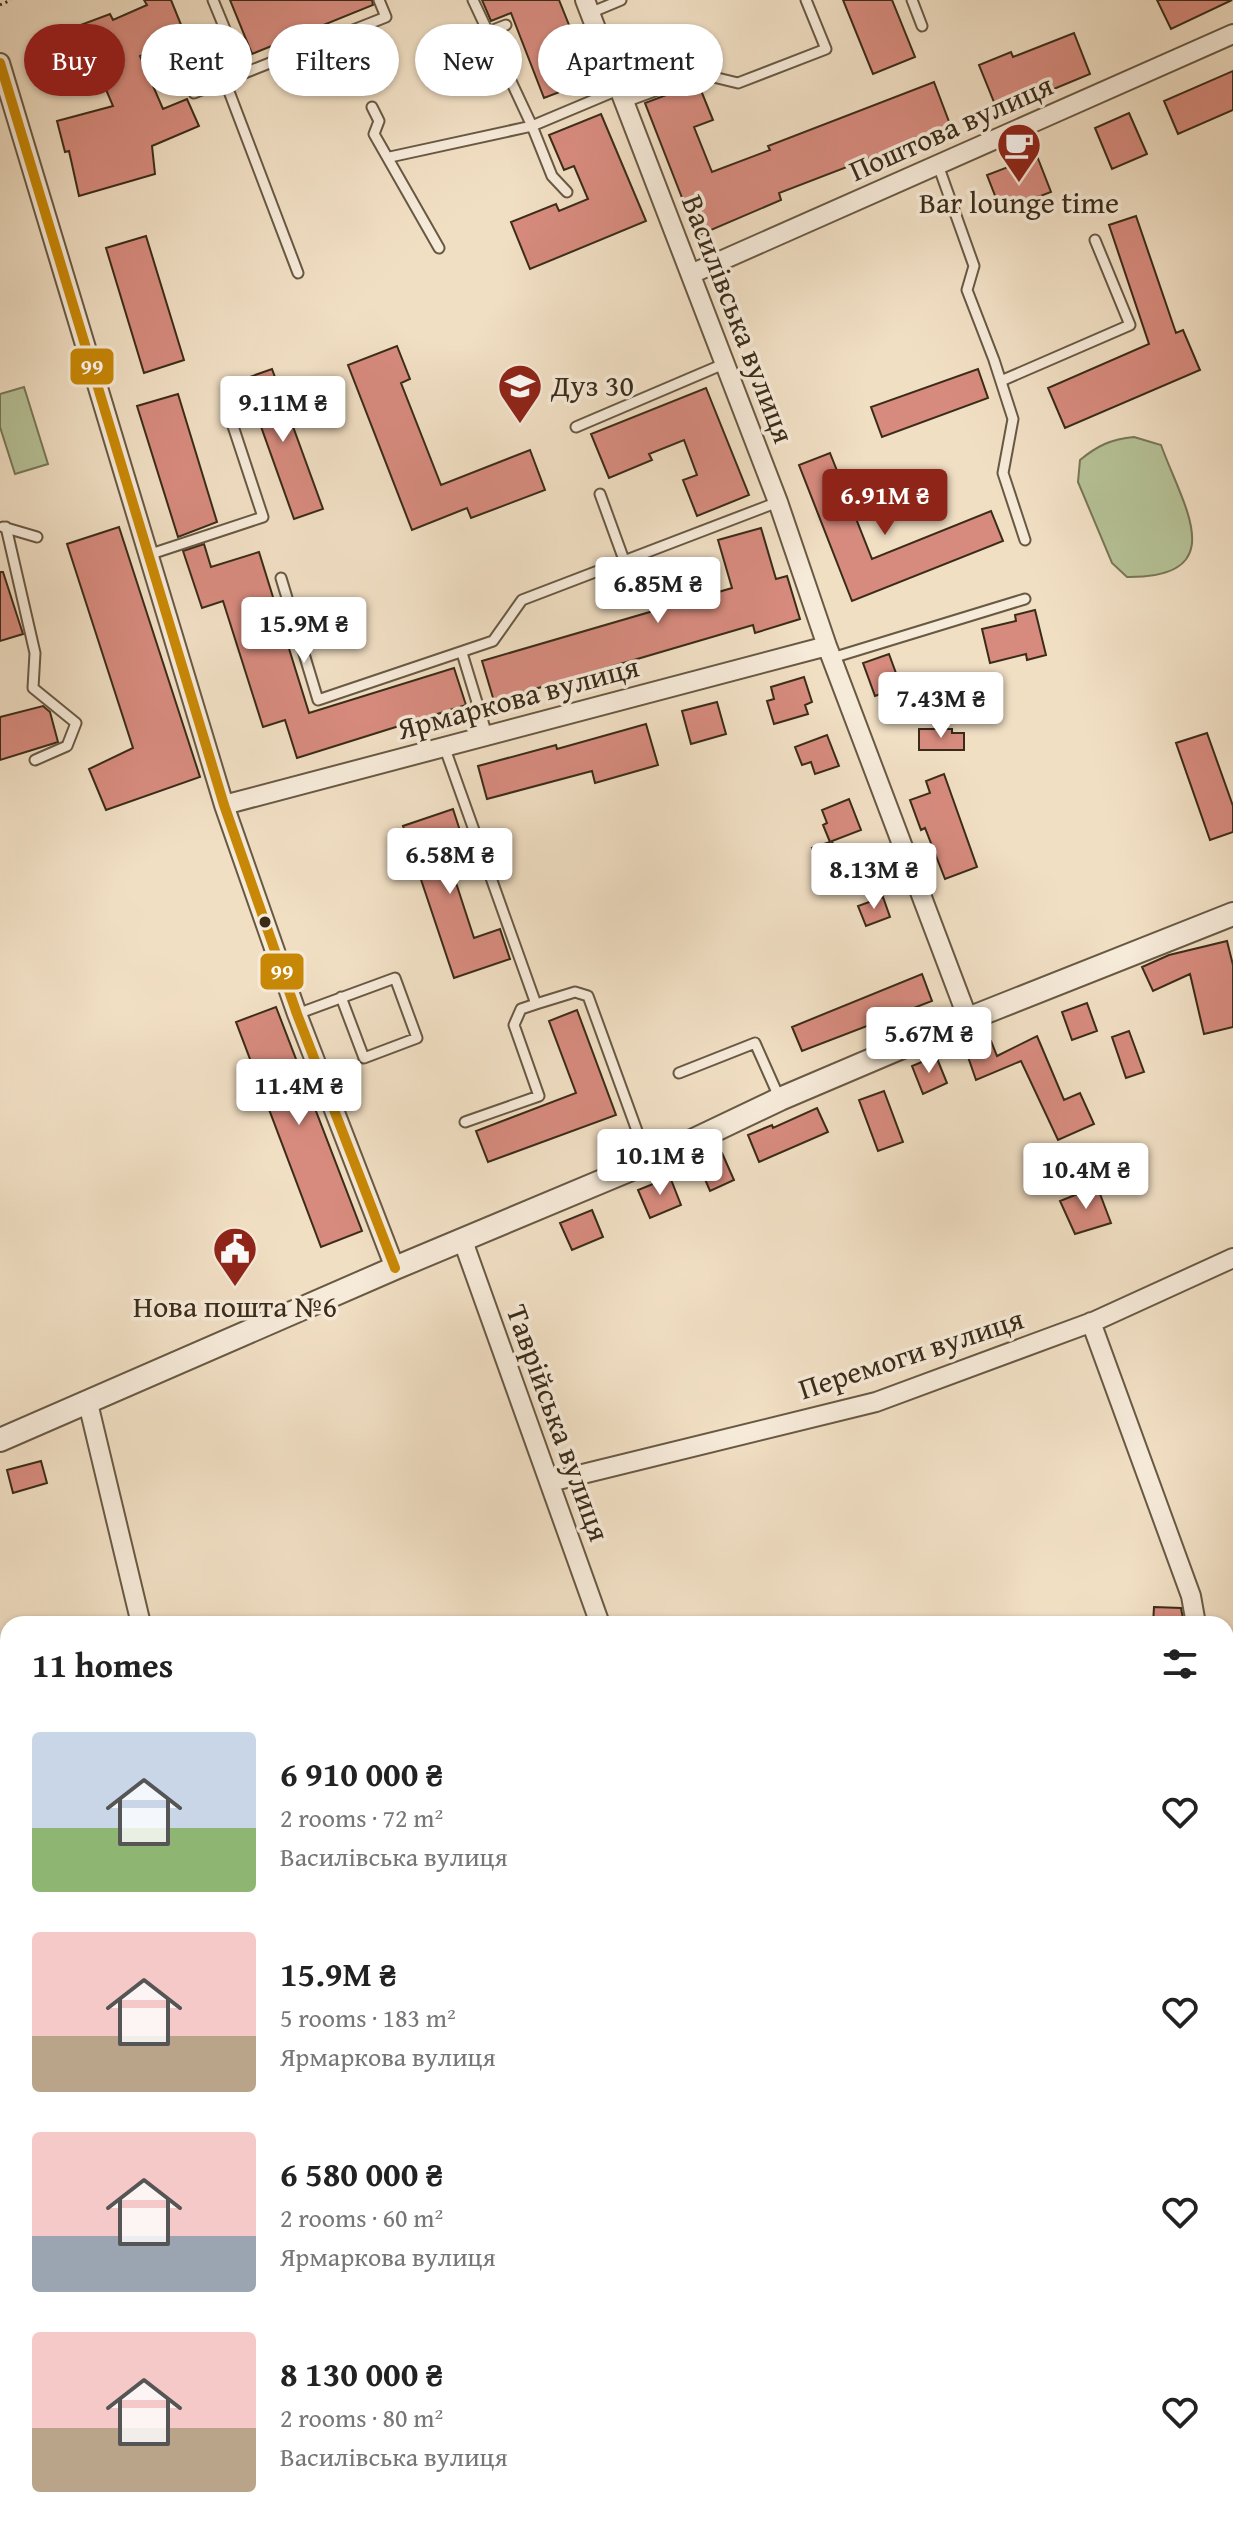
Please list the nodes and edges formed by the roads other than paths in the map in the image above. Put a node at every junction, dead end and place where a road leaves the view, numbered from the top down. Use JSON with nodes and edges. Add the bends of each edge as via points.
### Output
{"nodes":[{"id":1,"x":213,"y":0,"type":"edge"},
{"id":2,"x":379,"y":0,"type":"edge"},
{"id":3,"x":473,"y":0,"type":"edge"},
{"id":4,"x":621,"y":0,"type":"edge"},
{"id":5,"x":806,"y":0,"type":"edge"},
{"id":6,"x":912,"y":0,"type":"edge"},
{"id":7,"x":588,"y":6,"type":"edge"},
{"id":8,"x":223,"y":24,"type":"edge"},
{"id":9,"x":484,"y":24,"type":"edge"},
{"id":10,"x":922,"y":26,"type":"dead end"},
{"id":11,"x":1233,"y":34,"type":"edge"},
{"id":12,"x":0,"y":63,"type":"edge"},
{"id":13,"x":252,"y":69,"type":"edge"},
{"id":14,"x":723,"y":79,"type":"edge"},
{"id":15,"x":231,"y":96,"type":"edge"},
{"id":16,"x":518,"y":96,"type":"edge"},
{"id":17,"x":622,"y":96,"type":"joint"},
{"id":18,"x":372,"y":107,"type":"dead end"},
{"id":19,"x":532,"y":126,"type":"junction"},
{"id":20,"x":390,"y":157,"type":"junction"},
{"id":21,"x":938,"y":165,"type":"junction"},
{"id":22,"x":567,"y":192,"type":"dead end"},
{"id":23,"x":1095,"y":240,"type":"dead end"},
{"id":24,"x":439,"y":248,"type":"dead end"},
{"id":25,"x":298,"y":273,"type":"dead end"},
{"id":26,"x":691,"y":274,"type":"junction"},
{"id":27,"x":726,"y":363,"type":"junction"},
{"id":28,"x":1001,"y":381,"type":"junction"},
{"id":29,"x":229,"y":414,"type":"dead end"},
{"id":30,"x":576,"y":427,"type":"dead end"},
{"id":31,"x":600,"y":494,"type":"dead end"},
{"id":32,"x":778,"y":502,"type":"junction"},
{"id":33,"x":3,"y":526,"type":"edge"},
{"id":34,"x":37,"y":537,"type":"dead end"},
{"id":35,"x":1025,"y":540,"type":"dead end"},
{"id":36,"x":148,"y":555,"type":"junction"},
{"id":37,"x":624,"y":560,"type":"junction"},
{"id":38,"x":281,"y":578,"type":"dead end"},
{"id":39,"x":1025,"y":599,"type":"dead end"},
{"id":40,"x":830,"y":652,"type":"junction"},
{"id":41,"x":462,"y":653,"type":"junction"},
{"id":42,"x":487,"y":735,"type":"junction"},
{"id":43,"x":444,"y":746,"type":"junction"},
{"id":44,"x":35,"y":760,"type":"dead end"},
{"id":45,"x":224,"y":805,"type":"junction"},
{"id":46,"x":1233,"y":914,"type":"edge"},
{"id":47,"x":341,"y":997,"type":"junction"},
{"id":48,"x":536,"y":1004,"type":"junction"},
{"id":49,"x":297,"y":1014,"type":"junction"},
{"id":50,"x":968,"y":1019,"type":"junction"},
{"id":51,"x":679,"y":1073,"type":"dead end"},
{"id":52,"x":780,"y":1099,"type":"junction"},
{"id":53,"x":465,"y":1122,"type":"dead end"},
{"id":54,"x":648,"y":1162,"type":"junction"},
{"id":55,"x":463,"y":1241,"type":"junction"},
{"id":56,"x":1233,"y":1258,"type":"edge"},
{"id":57,"x":395,"y":1268,"type":"junction"},
{"id":58,"x":1091,"y":1322,"type":"junction"},
{"id":59,"x":88,"y":1403,"type":"junction"},
{"id":60,"x":0,"y":1440,"type":"edge"},
{"id":61,"x":550,"y":1482,"type":"junction"},
{"id":62,"x":139,"y":1616,"type":"edge"},
{"id":63,"x":597,"y":1616,"type":"edge"},
{"id":64,"x":1195,"y":1616,"type":"edge"}],
"edges":[{"from":1,"to":8,"type":"lane"},
{"from":2,"to":13,"type":"lane","via":[[386,17]]},
{"from":3,"to":9,"type":"lane"},
{"from":4,"to":7,"type":"lane"},
{"from":5,"to":14,"type":"lane","via":[[826,49],[738,83]]},
{"from":6,"to":10,"type":"lane"},
{"from":11,"to":21,"type":"street","name":"Поштова вулиця"},
{"from":12,"to":36,"type":"street"},
{"from":15,"to":25,"type":"lane"},
{"from":16,"to":19,"type":"lane"},
{"from":17,"to":19,"type":"lane"},
{"from":17,"to":26,"type":"street","name":"Василівська вулиця"},
{"from":18,"to":20,"type":"lane","via":[[379,121],[374,134]]},
{"from":19,"to":20,"type":"lane"},
{"from":19,"to":22,"type":"lane","via":[[552,176]]},
{"from":20,"to":24,"type":"lane"},
{"from":21,"to":26,"type":"street","name":"Поштова вулиця"},
{"from":21,"to":28,"type":"lane","via":[[974,266],[967,290]]},
{"from":23,"to":28,"type":"lane","via":[[1130,325]]},
{"from":26,"to":27,"type":"street","name":"Василівська вулиця"},
{"from":27,"to":30,"type":"lane"},
{"from":27,"to":32,"type":"street","name":"Василівська вулиця"},
{"from":28,"to":35,"type":"lane","via":[[1013,419],[1003,473]]},
{"from":29,"to":36,"type":"lane","via":[[263,517]]},
{"from":31,"to":37,"type":"lane"},
{"from":32,"to":37,"type":"lane"},
{"from":32,"to":40,"type":"street","name":"Василівська вулиця"},
{"from":33,"to":34,"type":"lane"},
{"from":33,"to":44,"type":"lane","via":[[35,653],[33,688],[76,723],[67,746]]},
{"from":36,"to":45,"type":"street"},
{"from":37,"to":41,"type":"lane","via":[[522,600],[493,641]]},
{"from":38,"to":41,"type":"lane","via":[[318,700]]},
{"from":39,"to":40,"type":"lane"},
{"from":40,"to":42,"type":"street","name":"Ярмаркова вулиця"},
{"from":40,"to":50,"type":"street","name":"Василівська вулиця"},
{"from":41,"to":42,"type":"lane"},
{"from":42,"to":43,"type":"street","name":"Ярмаркова вулиця"},
{"from":43,"to":45,"type":"street","name":"Ярмаркова вулиця"},
{"from":43,"to":48,"type":"lane"},
{"from":45,"to":49,"type":"street"},
{"from":46,"to":50,"type":"street"},
{"from":47,"to":47,"type":"lane","via":[[395,978],[417,1038],[364,1058]]},
{"from":47,"to":49,"type":"lane"},
{"from":48,"to":53,"type":"lane","via":[[521,1009],[514,1025],[539,1096]]},
{"from":48,"to":54,"type":"lane","via":[[575,992],[588,996]]},
{"from":49,"to":57,"type":"street"},
{"from":50,"to":52,"type":"street"},
{"from":51,"to":52,"type":"lane","via":[[755,1043]]},
{"from":52,"to":54,"type":"street"},
{"from":54,"to":55,"type":"street"},
{"from":55,"to":57,"type":"street"},
{"from":55,"to":61,"type":"street","name":"Таврійська вулиця"},
{"from":56,"to":58,"type":"street","name":"Перемоги вулиця"},
{"from":57,"to":59,"type":"street"},
{"from":58,"to":61,"type":"street","name":"Перемоги вулиця","via":[[876,1402]]},
{"from":58,"to":64,"type":"street"},
{"from":59,"to":60,"type":"street"},
{"from":59,"to":62,"type":"street"},
{"from":61,"to":63,"type":"street","name":"Таврійська вулиця"}]}
